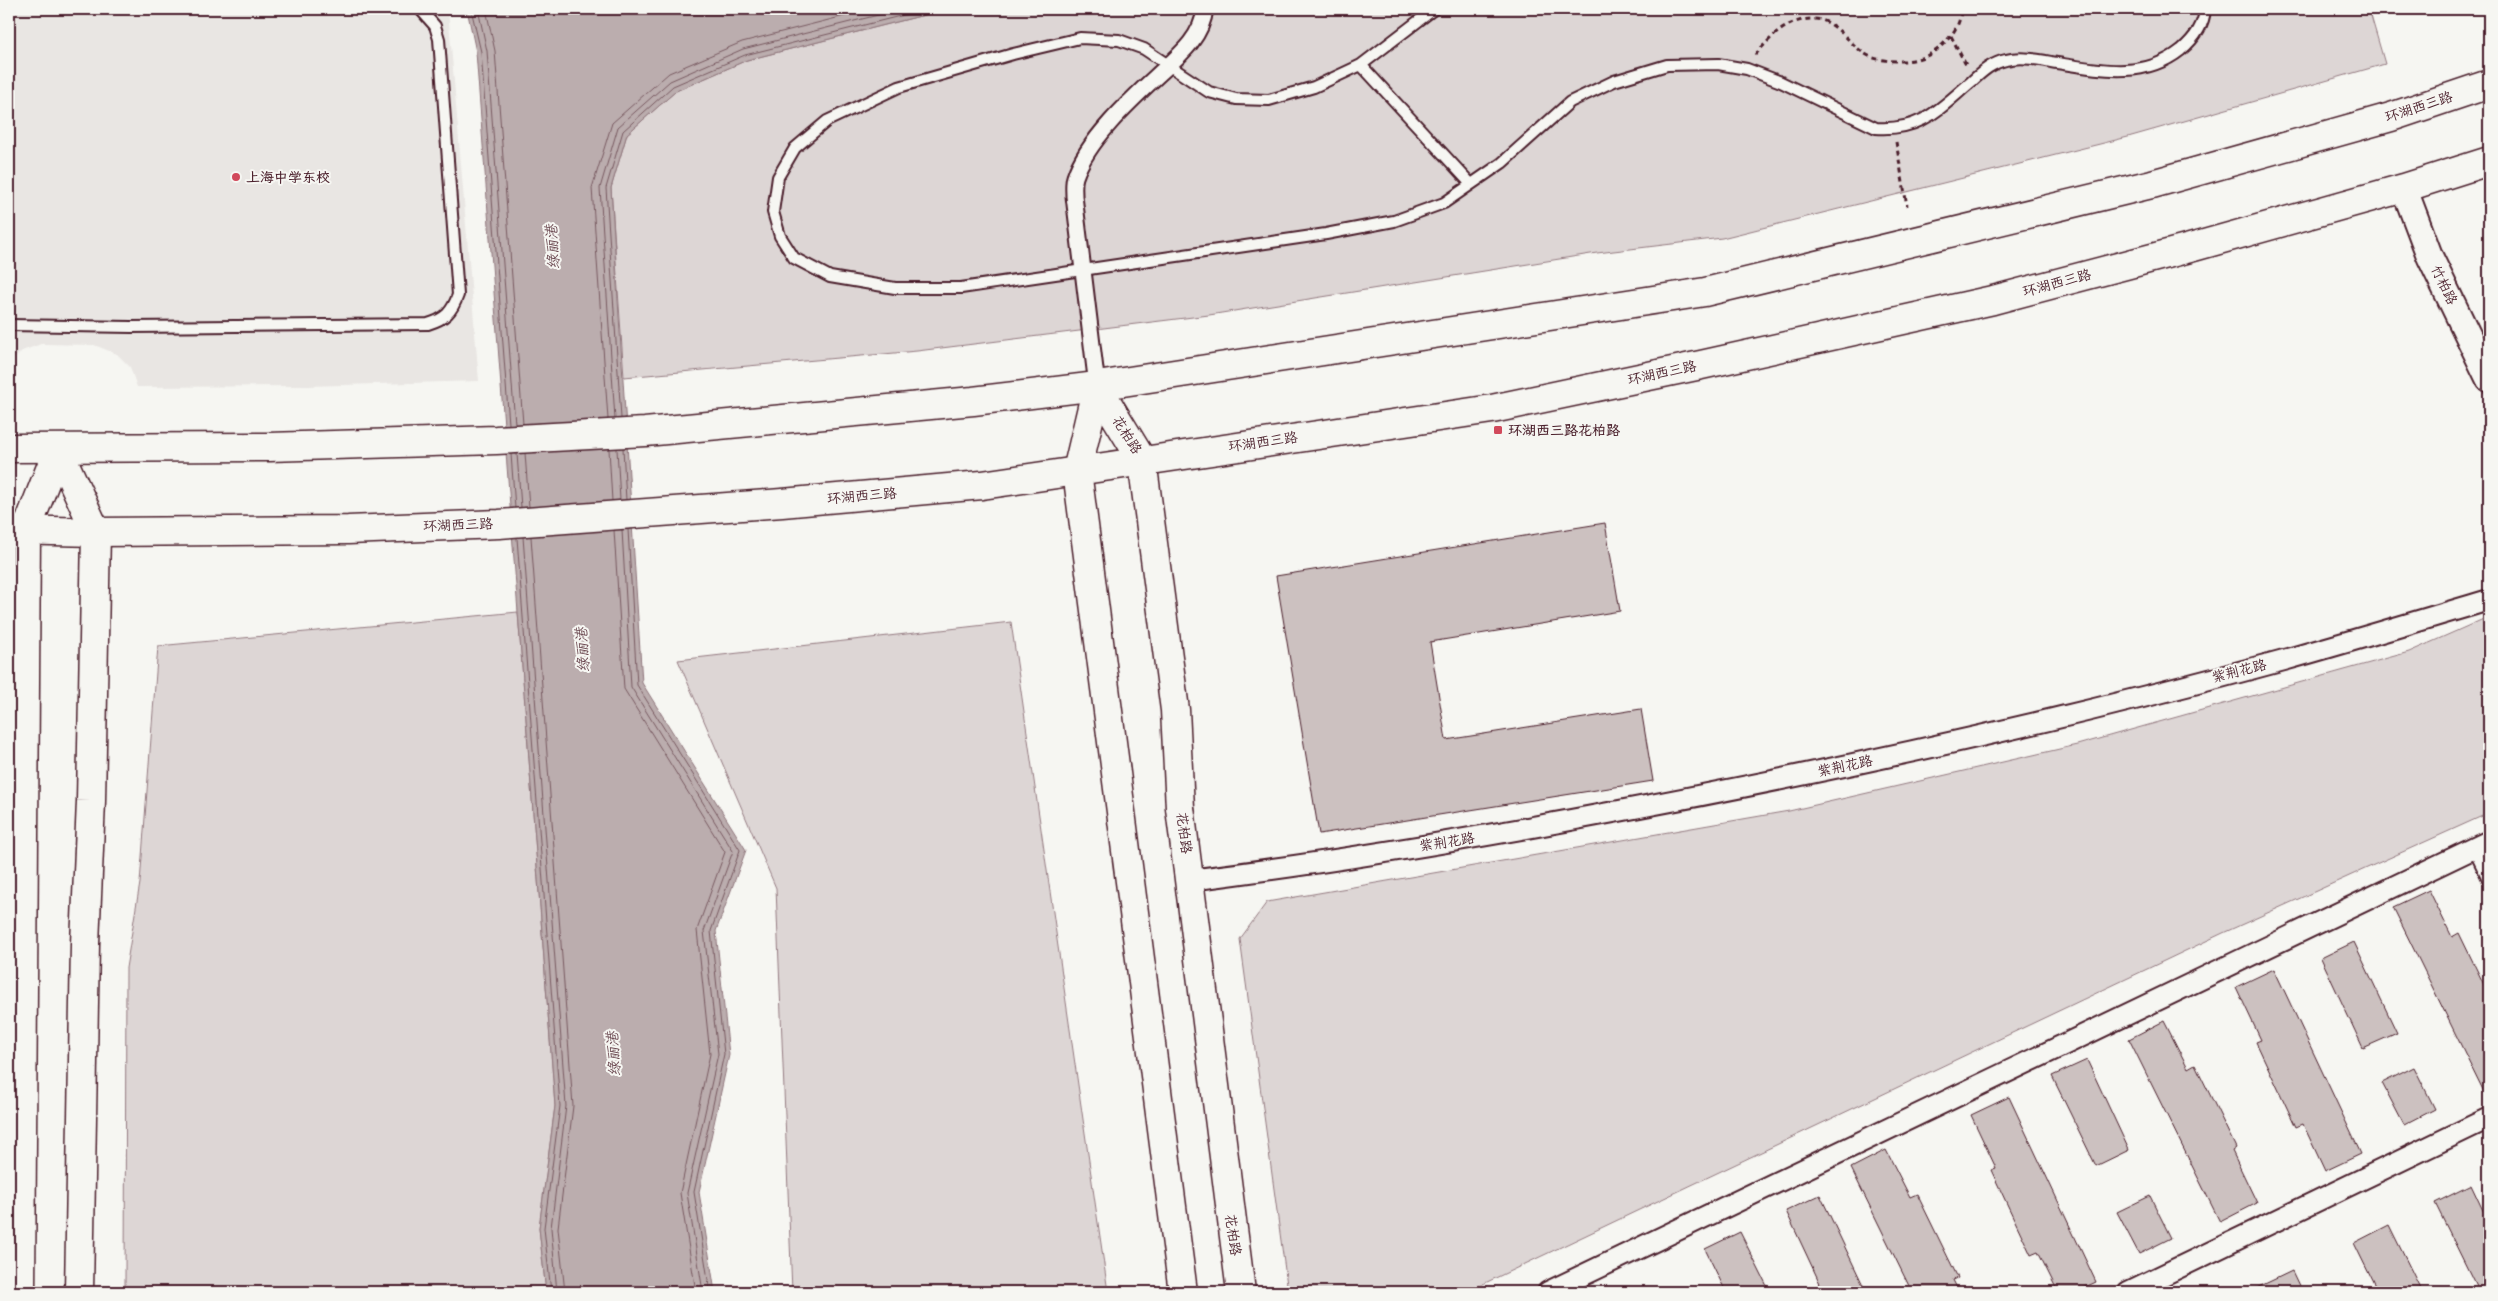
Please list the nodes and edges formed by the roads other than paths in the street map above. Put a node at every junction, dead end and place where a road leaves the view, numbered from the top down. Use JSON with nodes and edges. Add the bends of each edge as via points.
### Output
{"nodes":[{"id":1,"x":420,"y":9,"type":"edge"},
{"id":2,"x":1205,"y":9,"type":"edge"},
{"id":3,"x":1434,"y":9,"type":"edge"},
{"id":4,"x":2205,"y":9,"type":"edge"},
{"id":5,"x":1170,"y":64,"type":"junction"},
{"id":6,"x":1361,"y":65,"type":"junction"},
{"id":7,"x":2489,"y":84,"type":"edge"},
{"id":8,"x":2489,"y":160,"type":"edge"},
{"id":9,"x":1471,"y":184,"type":"junction"},
{"id":10,"x":2404,"y":188,"type":"junction"},
{"id":11,"x":1082,"y":271,"type":"junction"},
{"id":12,"x":9,"y":324,"type":"edge"},
{"id":13,"x":2489,"y":379,"type":"edge"},
{"id":14,"x":1097,"y":386,"type":"junction"},
{"id":15,"x":9,"y":448,"type":"edge"},
{"id":16,"x":58,"y":449,"type":"junction"},
{"id":17,"x":1142,"y":460,"type":"junction"},
{"id":18,"x":1077,"y":471,"type":"junction"},
{"id":19,"x":17,"y":530,"type":"edge"},
{"id":20,"x":96,"y":532,"type":"junction"},
{"id":21,"x":2489,"y":600,"type":"edge"},
{"id":22,"x":2481,"y":844,"type":"edge"},
{"id":23,"x":1190,"y":880,"type":"junction"},
{"id":24,"x":2489,"y":881,"type":"edge"},
{"id":25,"x":17,"y":942,"type":"edge"},
{"id":26,"x":2489,"y":1118,"type":"edge"},
{"id":27,"x":21,"y":1292,"type":"edge"},
{"id":28,"x":79,"y":1292,"type":"edge"},
{"id":29,"x":1183,"y":1292,"type":"edge"},
{"id":30,"x":1241,"y":1292,"type":"edge"},
{"id":31,"x":1548,"y":1292,"type":"edge"},
{"id":32,"x":2128,"y":1292,"type":"edge"}],
"edges":[{"from":1,"to":12,"type":"lane","via":[[435,26],[439,39],[458,295],[453,310],[442,320],[428,324],[131,327]]},
{"from":2,"to":5,"type":"street","via":[[1196,37]]},
{"from":3,"to":6,"type":"lane"},
{"from":4,"to":9,"type":"lane","via":[[2194,39],[2168,60],[2139,70],[2102,70],[2033,59],[2007,60],[1990,66],[1928,118],[1893,129],[1876,128],[1748,69],[1718,64],[1667,66],[1614,81],[1570,102],[1502,163]]},
{"from":5,"to":6,"type":"lane","via":[[1209,92],[1236,99],[1269,100],[1314,88]]},
{"from":5,"to":11,"type":"street","via":[[1120,110],[1086,156],[1075,178]]},
{"from":5,"to":11,"type":"lane","via":[[1144,49],[1118,40],[1080,38],[1013,54],[899,87],[827,121],[795,148],[778,177],[773,212],[780,236],[794,258],[830,277],[895,288],[961,288]]},
{"from":6,"to":9,"type":"lane"},
{"from":7,"to":14,"type":"main road","name":"环湖西三路","via":[[2391,116],[2152,184],[1705,292]]},
{"from":8,"to":10,"type":"main road","name":"环湖西三路"},
{"from":9,"to":11,"type":"lane","via":[[1444,203],[1394,221]]},
{"from":10,"to":13,"type":"street","name":"竹柏路","via":[[2430,257]]},
{"from":10,"to":17,"type":"main road","name":"环湖西三路","via":[[1993,300],[1701,365],[1492,409]]},
{"from":11,"to":14,"type":"street"},
{"from":14,"to":16,"type":"main road","name":"环湖西三路","via":[[644,432],[496,440]]},
{"from":14,"to":17,"type":"main road","name":"花柏路"},
{"from":14,"to":18,"type":"main road"},
{"from":15,"to":16,"type":"main road","name":"环湖西三路"},
{"from":16,"to":19,"type":"main road"},
{"from":16,"to":20,"type":"main road"},
{"from":17,"to":18,"type":"main road","name":"环湖西三路"},
{"from":17,"to":23,"type":"main road","name":"花柏路","via":[[1175,710],[1180,808]]},
{"from":18,"to":20,"type":"main road","name":"环湖西三路","via":[[982,484],[651,514],[499,524],[348,530]]},
{"from":18,"to":29,"type":"main road"},
{"from":19,"to":20,"type":"main road","name":"环湖西三路"},
{"from":19,"to":25,"type":"main road","via":[[23,774]]},
{"from":20,"to":28,"type":"main road"},
{"from":21,"to":23,"type":"street","name":"紫荆花路","via":[[2283,660],[2027,726],[1746,787],[1501,833]]},
{"from":22,"to":24,"type":"lane"},
{"from":22,"to":31,"type":"street"},
{"from":23,"to":30,"type":"main road","name":"花柏路"},
{"from":25,"to":27,"type":"main road"},
{"from":26,"to":32,"type":"street"}]}
